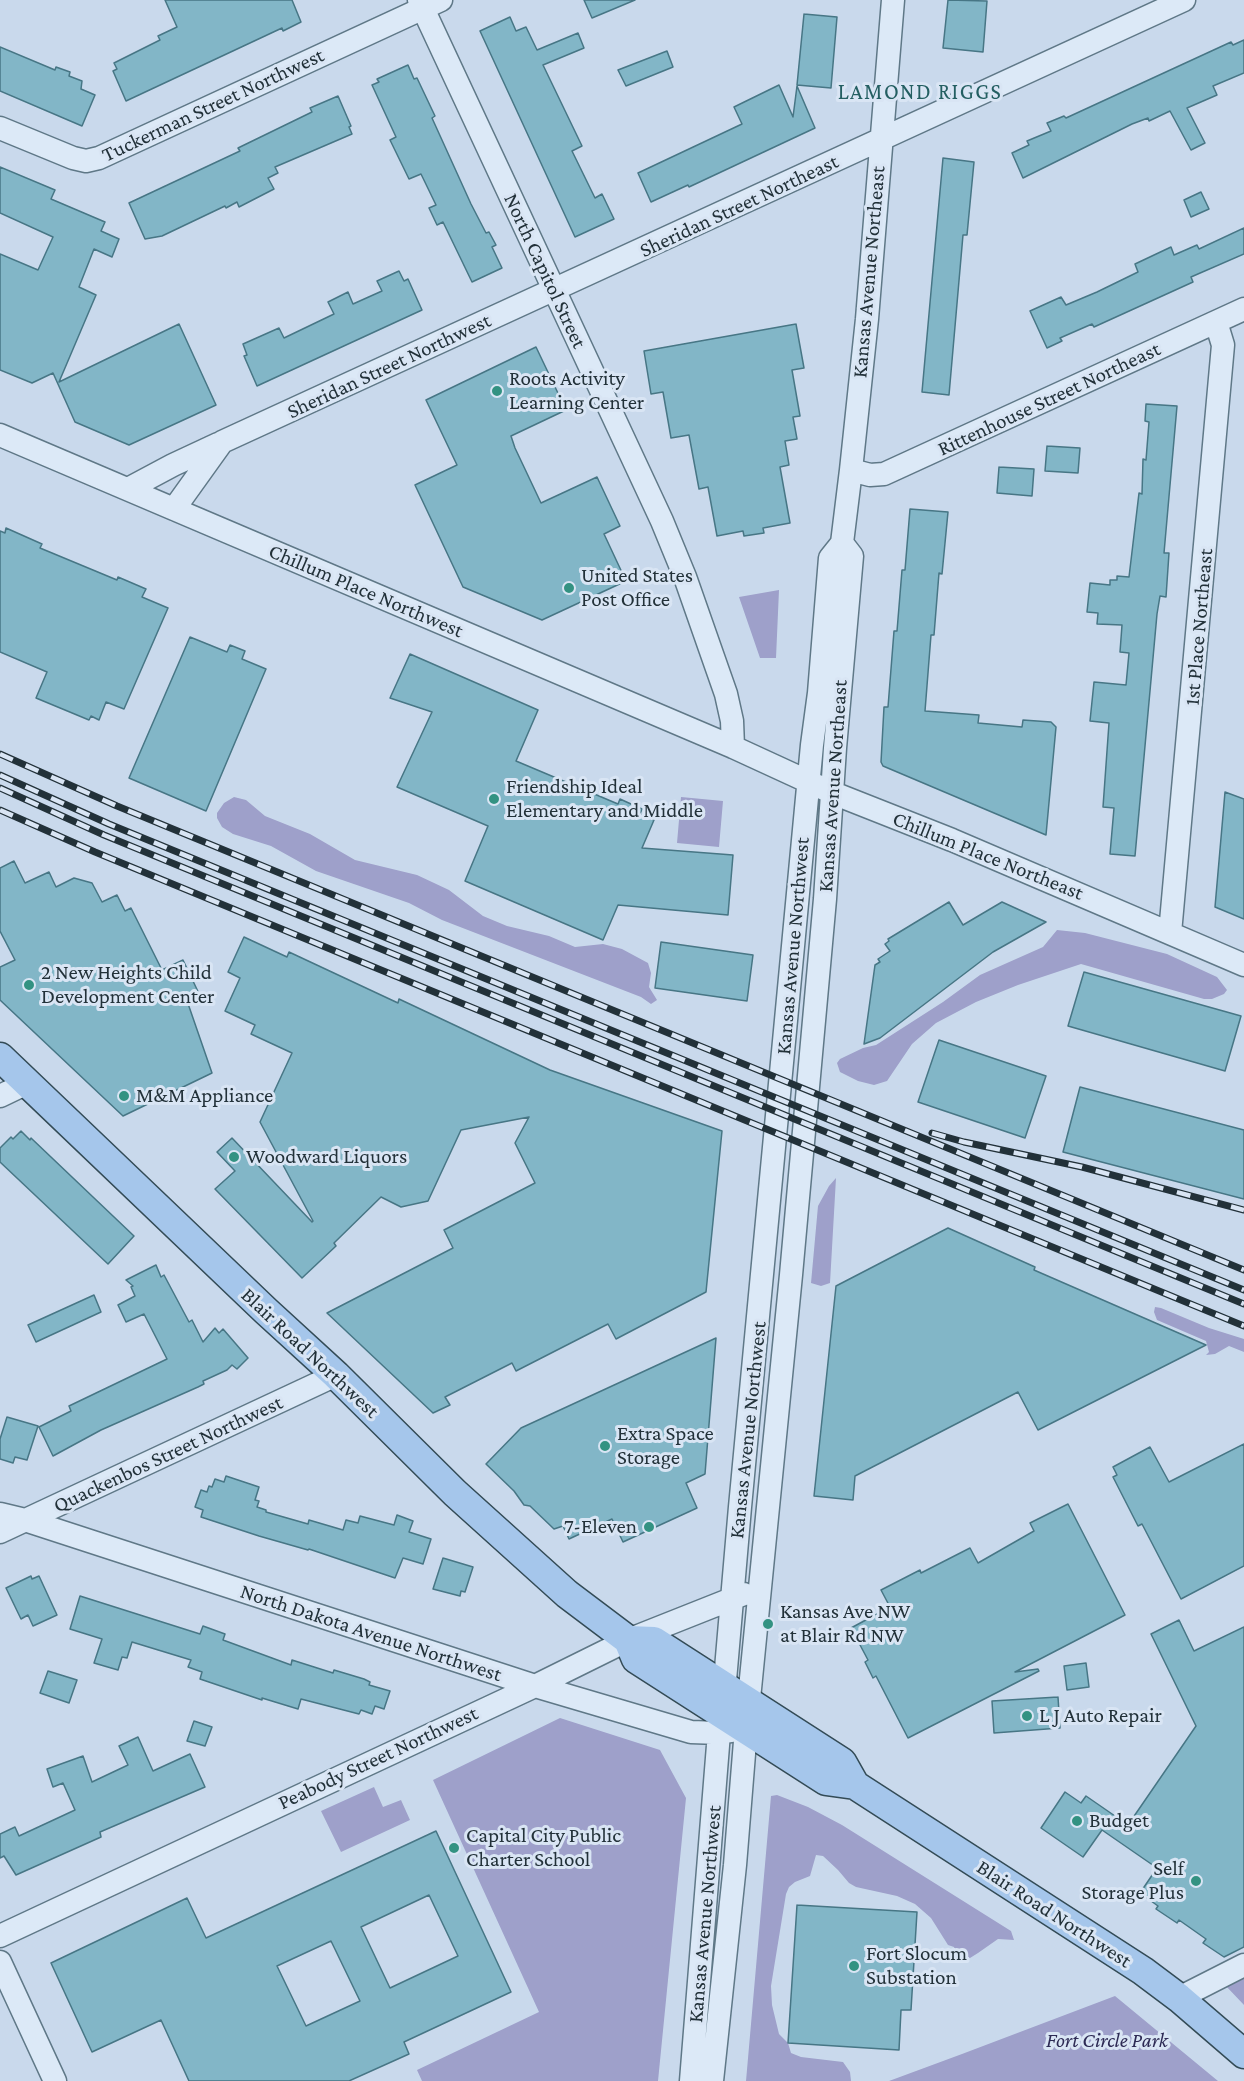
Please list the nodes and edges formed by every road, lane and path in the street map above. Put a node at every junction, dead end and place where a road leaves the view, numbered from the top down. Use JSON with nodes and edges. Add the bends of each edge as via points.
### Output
{"nodes":[{"id":1,"x":893,"y":0,"type":"edge"},
{"id":2,"x":1184,"y":0,"type":"edge"},
{"id":3,"x":428,"y":3,"type":"edge"},
{"id":4,"x":0,"y":128,"type":"edge"},
{"id":5,"x":880,"y":141,"type":"junction"},
{"id":6,"x":555,"y":290,"type":"junction"},
{"id":7,"x":1244,"y":309,"type":"edge"},
{"id":8,"x":1216,"y":321,"type":"junction"},
{"id":9,"x":0,"y":435,"type":"edge"},
{"id":10,"x":222,"y":442,"type":"junction"},
{"id":11,"x":851,"y":470,"type":"junction"},
{"id":12,"x":128,"y":489,"type":"junction"},
{"id":13,"x":174,"y":509,"type":"junction"},
{"id":14,"x":842,"y":543,"type":"junction"},
{"id":15,"x":733,"y":747,"type":"junction"},
{"id":16,"x":809,"y":780,"type":"junction"},
{"id":17,"x":833,"y":793,"type":"junction"},
{"id":18,"x":1170,"y":933,"type":"junction"},
{"id":19,"x":1244,"y":964,"type":"edge"},
{"id":20,"x":0,"y":1057,"type":"edge"},
{"id":21,"x":27,"y":1083,"type":"junction"},
{"id":22,"x":0,"y":1096,"type":"edge"},
{"id":23,"x":806,"y":1104,"type":"joint"},
{"id":24,"x":336,"y":1375,"type":"junction"},
{"id":25,"x":0,"y":1514,"type":"edge"},
{"id":26,"x":25,"y":1520,"type":"junction"},
{"id":27,"x":0,"y":1532,"type":"edge"},
{"id":28,"x":760,"y":1589,"type":"junction"},
{"id":29,"x":732,"y":1599,"type":"junction"},
{"id":30,"x":628,"y":1640,"type":"junction"},
{"id":31,"x":535,"y":1686,"type":"junction"},
{"id":32,"x":725,"y":1686,"type":"junction"},
{"id":33,"x":734,"y":1720,"type":"junction"},
{"id":34,"x":0,"y":1936,"type":"edge"},
{"id":35,"x":0,"y":1962,"type":"edge"},
{"id":36,"x":1244,"y":1965,"type":"edge"},
{"id":37,"x":1179,"y":1998,"type":"junction"},
{"id":38,"x":1244,"y":2054,"type":"edge"},
{"id":39,"x":55,"y":2081,"type":"edge"},
{"id":40,"x":691,"y":2081,"type":"edge"},
{"id":41,"x":712,"y":2081,"type":"edge"}],
"edges":[{"from":1,"to":5,"type":"street","name":"Kansas Avenue Northeast"},
{"from":2,"to":5,"type":"street","name":"Sheridan Street Northeast"},
{"from":3,"to":4,"type":"street","name":"Tuckerman Street Northwest","via":[[99,158],[73,158]]},
{"from":3,"to":6,"type":"street","name":"North Capitol Street"},
{"from":5,"to":6,"type":"street","name":"Sheridan Street Northeast"},
{"from":5,"to":11,"type":"street","name":"Kansas Avenue Northeast"},
{"from":6,"to":10,"type":"street","name":"Sheridan Street Northwest"},
{"from":6,"to":15,"type":"street","name":"North Capitol Street","via":[[681,567],[726,694]]},
{"from":7,"to":8,"type":"street","name":"Rittenhouse Street Northeast"},
{"from":8,"to":11,"type":"street","name":"Rittenhouse Street Northeast","via":[[884,474]]},
{"from":8,"to":18,"type":"street","name":"1st Place Northeast","via":[[1223,345]]},
{"from":9,"to":12,"type":"street","name":"Chillum Place Northwest"},
{"from":10,"to":12,"type":"street","name":"Sheridan Street Northwest"},
{"from":10,"to":13,"type":"street","name":"Sheridan Street Northwest"},
{"from":11,"to":14,"type":"street","name":"Kansas Avenue Northeast"},
{"from":12,"to":13,"type":"street","name":"Chillum Place Northwest"},
{"from":13,"to":15,"type":"street","name":"Chillum Place Northwest"},
{"from":14,"to":16,"type":"street","name":"Kansas Avenue Northeast","via":[[830,558]]},
{"from":14,"to":17,"type":"street","name":"Kansas Avenue Northeast","via":[[852,556]]},
{"from":15,"to":16,"type":"street","name":"Chillum Place Northeast"},
{"from":16,"to":17,"type":"street","name":"Chillum Place Northeast"},
{"from":16,"to":29,"type":"street","name":"Kansas Avenue Northwest"},
{"from":17,"to":18,"type":"street","name":"Chillum Place Northeast"},
{"from":17,"to":23,"type":"street","name":"Kansas Avenue Northeast"},
{"from":18,"to":19,"type":"street","name":"Chillum Place Northeast"},
{"from":20,"to":21,"type":"main road","name":"Blair Road Northwest"},
{"from":21,"to":22,"type":"street"},
{"from":21,"to":24,"type":"main road","name":"Blair Road Northwest"},
{"from":23,"to":28,"type":"street","name":"Kansas Avenue Northwest"},
{"from":24,"to":26,"type":"street","name":"Quackenbos Street Northwest"},
{"from":24,"to":30,"type":"main road","name":"Blair Road Northwest","via":[[506,1540],[567,1594]]},
{"from":25,"to":26,"type":"street","name":"North Dakota Avenue Northwest"},
{"from":26,"to":27,"type":"street","name":"Quackenbos Street Northwest"},
{"from":26,"to":31,"type":"street","name":"North Dakota Avenue Northwest"},
{"from":28,"to":29,"type":"street","name":"Peabody Street Northwest"},
{"from":28,"to":33,"type":"street","name":"Kansas Avenue Northwest"},
{"from":29,"to":30,"type":"street","name":"Peabody Street Northwest"},
{"from":29,"to":32,"type":"street","name":"Kansas Avenue Northwest"},
{"from":30,"to":31,"type":"street","name":"Peabody Street Northwest"},
{"from":30,"to":32,"type":"main road","name":"Blair Road Northwest","via":[[654,1641]]},
{"from":30,"to":33,"type":"main road","name":"Blair Road Northwest","via":[[636,1659]]},
{"from":31,"to":33,"type":"street","name":"North Dakota Avenue Northwest","via":[[692,1732]]},
{"from":31,"to":34,"type":"street","name":"Peabody Street Northwest"},
{"from":32,"to":33,"type":"main road","name":"Blair Road Northwest"},
{"from":33,"to":37,"type":"main road","name":"Blair Road Northwest","via":[[826,1781],[855,1785],[1075,1926]]},
{"from":33,"to":40,"type":"street","name":"Kansas Avenue Northwest"},
{"from":33,"to":41,"type":"street","name":"Kansas Avenue Northwest","via":[[735,1865]]},
{"from":35,"to":39,"type":"street"},
{"from":36,"to":37,"type":"street"},
{"from":37,"to":38,"type":"main road","name":"Blair Road Northwest"}]}
